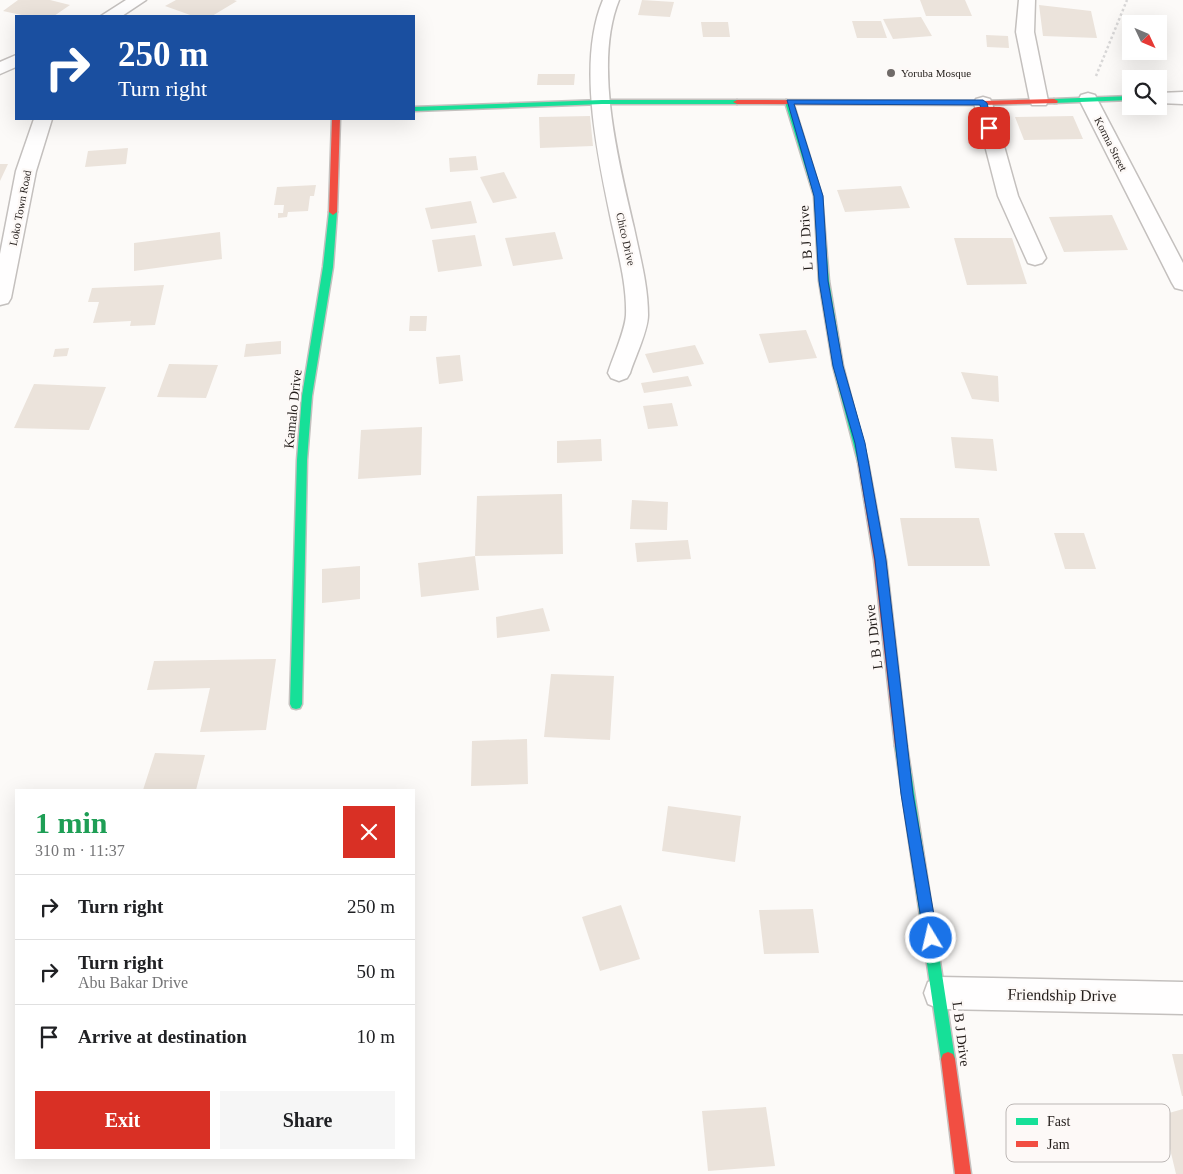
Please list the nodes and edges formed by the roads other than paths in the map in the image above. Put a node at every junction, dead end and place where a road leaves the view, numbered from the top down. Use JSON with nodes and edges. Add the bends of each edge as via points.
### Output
{"nodes":[{"id":1,"x":138,"y":0,"type":"edge"},
{"id":2,"x":610,"y":0,"type":"edge"},
{"id":3,"x":1027,"y":0,"type":"edge"},
{"id":4,"x":112,"y":15,"type":"edge"},
{"id":5,"x":15,"y":61,"type":"edge"},
{"id":6,"x":0,"y":69,"type":"edge"},
{"id":7,"x":1122,"y":98,"type":"edge"},
{"id":8,"x":1167,"y":98,"type":"edge"},
{"id":9,"x":1183,"y":98,"type":"edge"},
{"id":10,"x":1088,"y":99,"type":"junction"},
{"id":11,"x":1039,"y":101,"type":"junction"},
{"id":12,"x":602,"y":102,"type":"junction"},
{"id":13,"x":789,"y":102,"type":"junction"},
{"id":14,"x":983,"y":103,"type":"junction"},
{"id":15,"x":415,"y":109,"type":"edge"},
{"id":16,"x":43,"y":120,"type":"edge"},
{"id":17,"x":336,"y":120,"type":"edge"},
{"id":18,"x":1035,"y":258,"type":"dead end"},
{"id":19,"x":1183,"y":283,"type":"edge"},
{"id":20,"x":0,"y":298,"type":"edge"},
{"id":21,"x":619,"y":373,"type":"dead end"},
{"id":22,"x":296,"y":704,"type":"dead end"},
{"id":23,"x":940,"y":993,"type":"junction"},
{"id":24,"x":1183,"y":998,"type":"edge"},
{"id":25,"x":963,"y":1174,"type":"edge"}],
"edges":[{"from":1,"to":4,"type":"street"},
{"from":2,"to":12,"type":"street","name":"Chico Drive","via":[[598,55]]},
{"from":3,"to":11,"type":"street","via":[[1025,32]]},
{"from":5,"to":6,"type":"street"},
{"from":7,"to":10,"type":"street"},
{"from":8,"to":9,"type":"street"},
{"from":10,"to":11,"type":"street"},
{"from":10,"to":19,"type":"street","name":"Korma Street"},
{"from":11,"to":14,"type":"street"},
{"from":12,"to":13,"type":"street"},
{"from":12,"to":15,"type":"street"},
{"from":12,"to":21,"type":"street","name":"Chico Drive","via":[[613,181],[635,281],[638,317]]},
{"from":13,"to":14,"type":"street"},
{"from":13,"to":23,"type":"street","name":"L B J Drive","via":[[818,196],[824,281],[838,366],[860,443],[880,560],[907,794]]},
{"from":14,"to":18,"type":"street","via":[[1008,196]]},
{"from":16,"to":20,"type":"street","name":"Loko Town Road","via":[[26,171]]},
{"from":17,"to":22,"type":"street","name":"Kamalo Drive","via":[[335,190],[328,267],[307,396],[303,451]]},
{"from":23,"to":24,"type":"street","name":"Friendship Drive"},
{"from":23,"to":25,"type":"street","name":"L B J Drive"}]}
